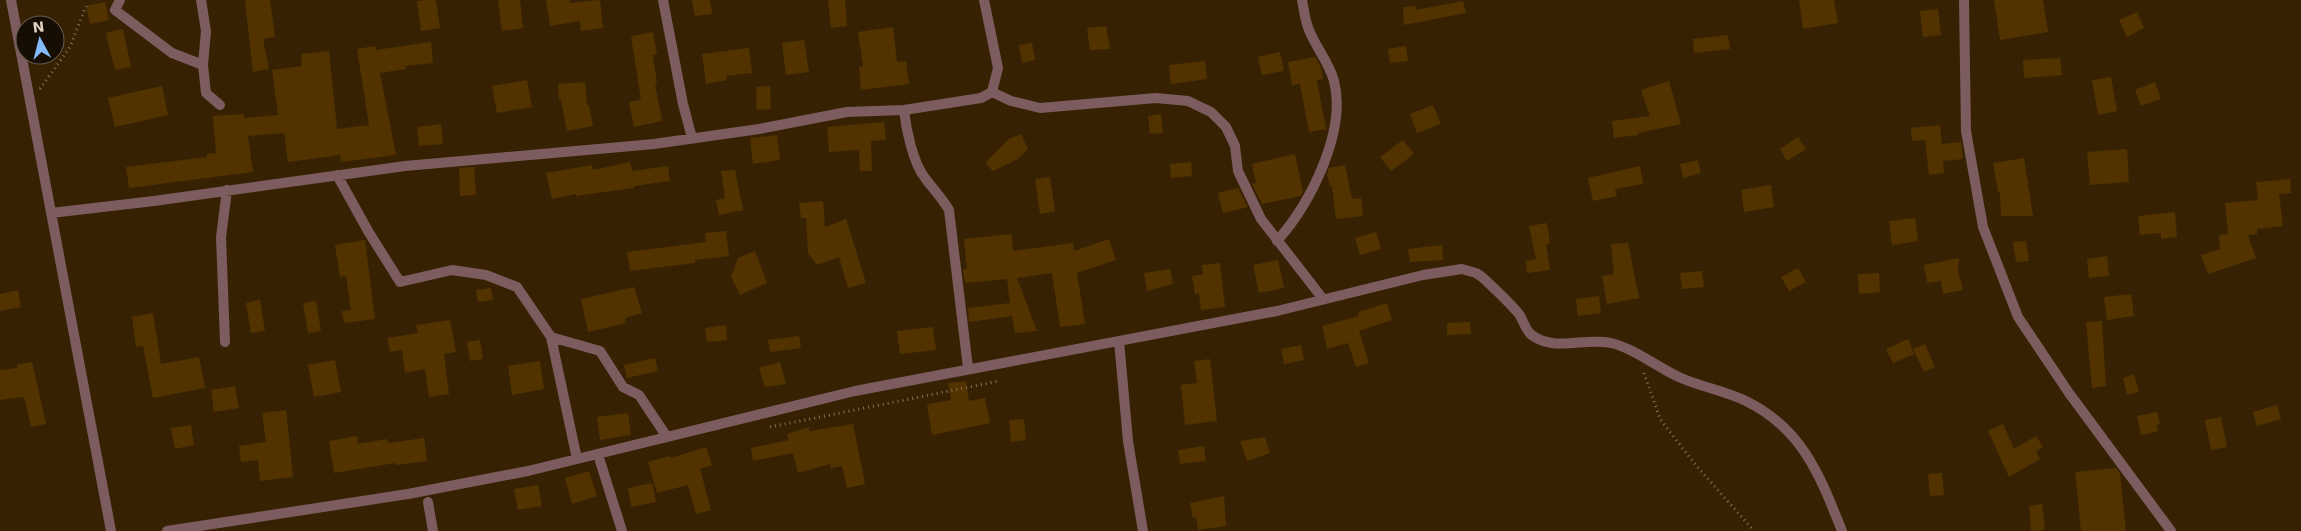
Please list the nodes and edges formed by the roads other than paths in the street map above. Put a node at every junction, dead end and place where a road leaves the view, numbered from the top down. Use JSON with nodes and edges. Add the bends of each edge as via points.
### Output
{"nodes":[{"id":1,"x":11,"y":0,"type":"edge"},
{"id":2,"x":120,"y":0,"type":"edge"},
{"id":3,"x":201,"y":0,"type":"edge"},
{"id":4,"x":664,"y":0,"type":"edge"},
{"id":5,"x":984,"y":0,"type":"edge"},
{"id":6,"x":1302,"y":0,"type":"edge"},
{"id":7,"x":1964,"y":0,"type":"edge"},
{"id":8,"x":203,"y":65,"type":"junction"},
{"id":9,"x":992,"y":92,"type":"junction"},
{"id":10,"x":220,"y":105,"type":"dead end"},
{"id":11,"x":904,"y":110,"type":"junction"},
{"id":12,"x":692,"y":138,"type":"junction"},
{"id":13,"x":337,"y":175,"type":"junction"},
{"id":14,"x":227,"y":190,"type":"junction"},
{"id":15,"x":51,"y":213,"type":"junction"},
{"id":16,"x":1277,"y":241,"type":"junction"},
{"id":17,"x":1323,"y":298,"type":"junction"},
{"id":18,"x":551,"y":337,"type":"junction"},
{"id":19,"x":1119,"y":341,"type":"junction"},
{"id":20,"x":225,"y":342,"type":"dead end"},
{"id":21,"x":968,"y":368,"type":"junction"},
{"id":22,"x":668,"y":437,"type":"junction"},
{"id":23,"x":576,"y":459,"type":"junction"},
{"id":24,"x":600,"y":461,"type":"dead end"},
{"id":25,"x":428,"y":502,"type":"dead end"},
{"id":26,"x":111,"y":531,"type":"edge"},
{"id":27,"x":167,"y":531,"type":"edge"},
{"id":28,"x":433,"y":531,"type":"edge"},
{"id":29,"x":622,"y":531,"type":"edge"},
{"id":30,"x":1143,"y":531,"type":"edge"},
{"id":31,"x":1842,"y":531,"type":"edge"},
{"id":32,"x":2171,"y":531,"type":"edge"}],
"edges":[{"from":1,"to":15,"type":"street"},
{"from":2,"to":8,"type":"street","via":[[115,10],[138,29],[172,53]]},
{"from":3,"to":8,"type":"street","via":[[206,31]]},
{"from":4,"to":12,"type":"street"},
{"from":5,"to":9,"type":"street","via":[[998,68]]},
{"from":6,"to":16,"type":"street","via":[[1309,30],[1328,62],[1337,114],[1331,146],[1316,178],[1293,223]]},
{"from":7,"to":32,"type":"street","via":[[1966,131],[1983,227],[2018,317]]},
{"from":8,"to":10,"type":"street","via":[[206,93]]},
{"from":9,"to":11,"type":"street","via":[[981,98]]},
{"from":9,"to":16,"type":"street","via":[[1011,101],[1040,108],[1156,98],[1198,104],[1226,127],[1245,190]]},
{"from":11,"to":12,"type":"street","via":[[847,112]]},
{"from":11,"to":21,"type":"street","via":[[907,133],[924,177],[949,210]]},
{"from":12,"to":13,"type":"street"},
{"from":13,"to":14,"type":"street"},
{"from":13,"to":18,"type":"street","via":[[400,282],[452,270],[486,274],[517,287]]},
{"from":14,"to":15,"type":"street"},
{"from":14,"to":20,"type":"street","via":[[221,237]]},
{"from":15,"to":26,"type":"street"},
{"from":16,"to":17,"type":"street"},
{"from":17,"to":19,"type":"street","via":[[1277,311]]},
{"from":17,"to":31,"type":"street","via":[[1423,275],[1471,271],[1482,277],[1520,316],[1534,337],[1557,344],[1609,342],[1623,346],[1681,378],[1745,401],[1770,416],[1801,446],[1818,471]]},
{"from":18,"to":22,"type":"street","via":[[600,351],[623,387],[639,395]]},
{"from":18,"to":23,"type":"street"},
{"from":19,"to":21,"type":"street"},
{"from":19,"to":30,"type":"street","via":[[1128,441]]},
{"from":21,"to":22,"type":"street","via":[[855,391]]},
{"from":22,"to":23,"type":"street"},
{"from":23,"to":27,"type":"street","via":[[408,494]]},
{"from":24,"to":29,"type":"street"},
{"from":25,"to":28,"type":"street"}]}
